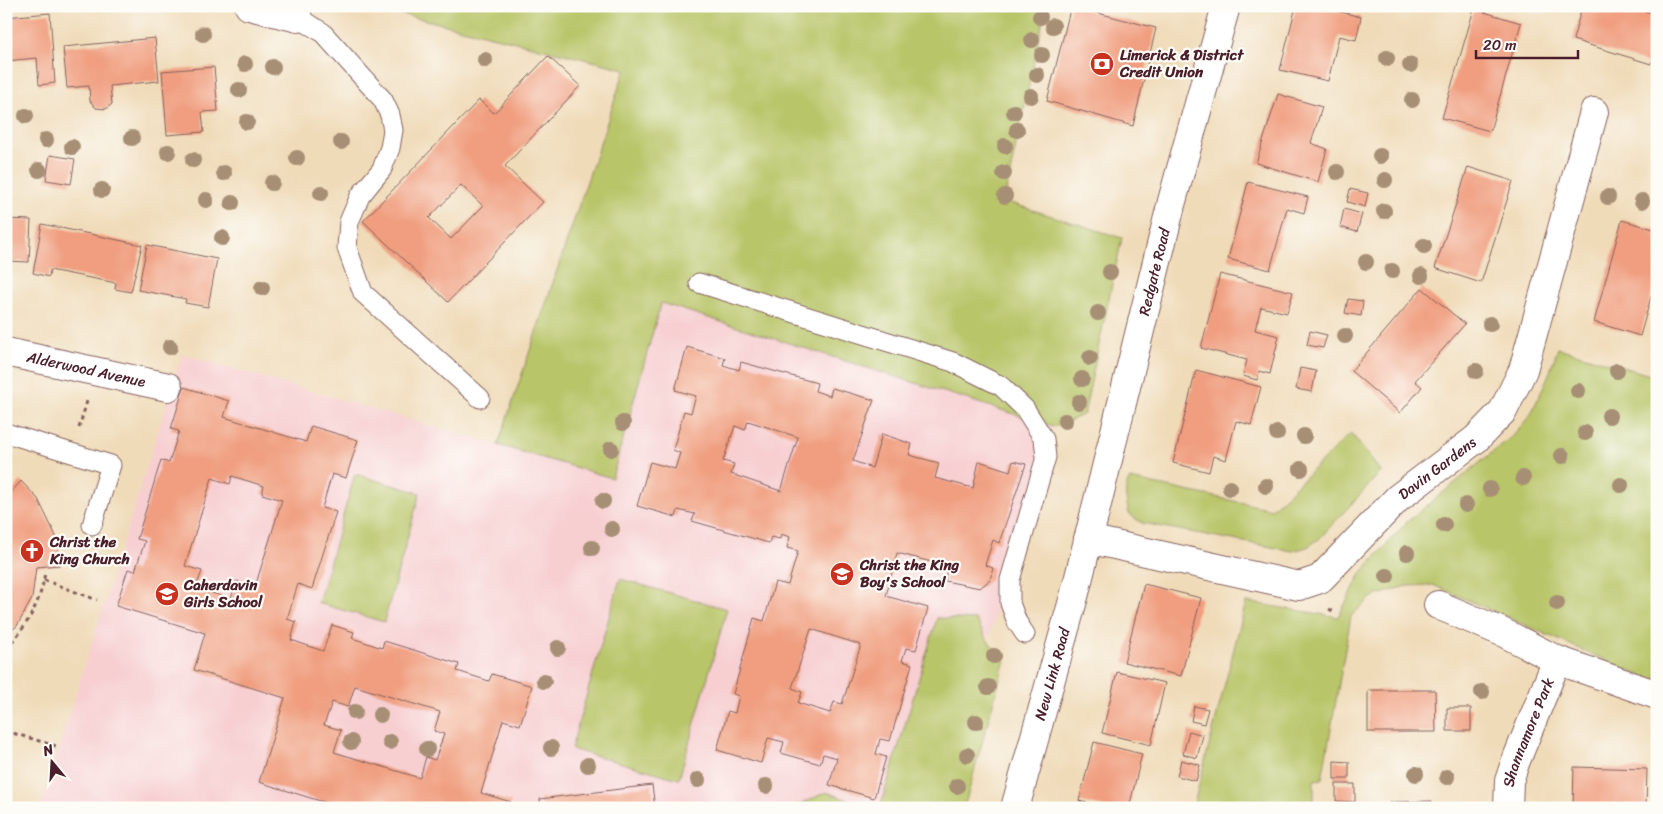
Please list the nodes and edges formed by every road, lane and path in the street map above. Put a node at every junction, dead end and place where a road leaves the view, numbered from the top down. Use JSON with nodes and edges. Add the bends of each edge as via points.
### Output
{"nodes":[{"id":1,"x":249,"y":6,"type":"edge"},
{"id":2,"x":1226,"y":6,"type":"edge"},
{"id":3,"x":298,"y":18,"type":"joint"},
{"id":4,"x":1594,"y":112,"type":"dead end"},
{"id":5,"x":699,"y":283,"type":"dead end"},
{"id":6,"x":6,"y":352,"type":"edge"},
{"id":7,"x":96,"y":372,"type":"junction"},
{"id":8,"x":168,"y":387,"type":"dead end"},
{"id":9,"x":480,"y":398,"type":"dead end"},
{"id":10,"x":6,"y":433,"type":"edge"},
{"id":11,"x":71,"y":453,"type":"junction"},
{"id":12,"x":92,"y":525,"type":"dead end"},
{"id":13,"x":1088,"y":539,"type":"junction"},
{"id":14,"x":45,"y":571,"type":"dead end"},
{"id":15,"x":44,"y":580,"type":"junction"},
{"id":16,"x":96,"y":600,"type":"dead end"},
{"id":17,"x":1438,"y":605,"type":"dead end"},
{"id":18,"x":1025,"y":634,"type":"dead end"},
{"id":19,"x":6,"y":648,"type":"edge"},
{"id":20,"x":1557,"y":660,"type":"junction"},
{"id":21,"x":1657,"y":695,"type":"edge"},
{"id":22,"x":6,"y":731,"type":"edge"},
{"id":23,"x":56,"y":746,"type":"dead end"},
{"id":24,"x":1015,"y":808,"type":"edge"},
{"id":25,"x":1508,"y":808,"type":"edge"}],
"edges":[{"from":1,"to":3,"type":"street"},
{"from":2,"to":13,"type":"street","name":"Redgate Road","via":[[1172,201]]},
{"from":3,"to":9,"type":"lane","via":[[322,32],[383,100],[390,115],[393,130],[382,169],[360,196],[349,222],[346,248],[363,293]]},
{"from":4,"to":13,"type":"street","name":"Davin Gardens","via":[[1523,370],[1503,410],[1476,439],[1398,498],[1320,579],[1298,586]]},
{"from":5,"to":18,"type":"lane","via":[[953,362],[1001,386],[1025,410],[1044,439],[1046,457],[1010,580],[1010,603]]},
{"from":6,"to":7,"type":"street","name":"Alderwood Avenue"},
{"from":7,"to":8,"type":"street","name":"Alderwood Avenue"},
{"from":7,"to":11,"type":"path"},
{"from":10,"to":11,"type":"lane"},
{"from":11,"to":12,"type":"lane","via":[[111,465]]},
{"from":13,"to":24,"type":"street","name":"New Link Road"},
{"from":14,"to":15,"type":"path"},
{"from":15,"to":16,"type":"path"},
{"from":15,"to":19,"type":"path","via":[[30,617]]},
{"from":17,"to":20,"type":"street","name":"Shannamore Park"},
{"from":20,"to":21,"type":"street","name":"Shannamore Park"},
{"from":20,"to":25,"type":"street","name":"Shannamore Park","via":[[1515,762],[1509,781]]},
{"from":22,"to":23,"type":"path"}]}
